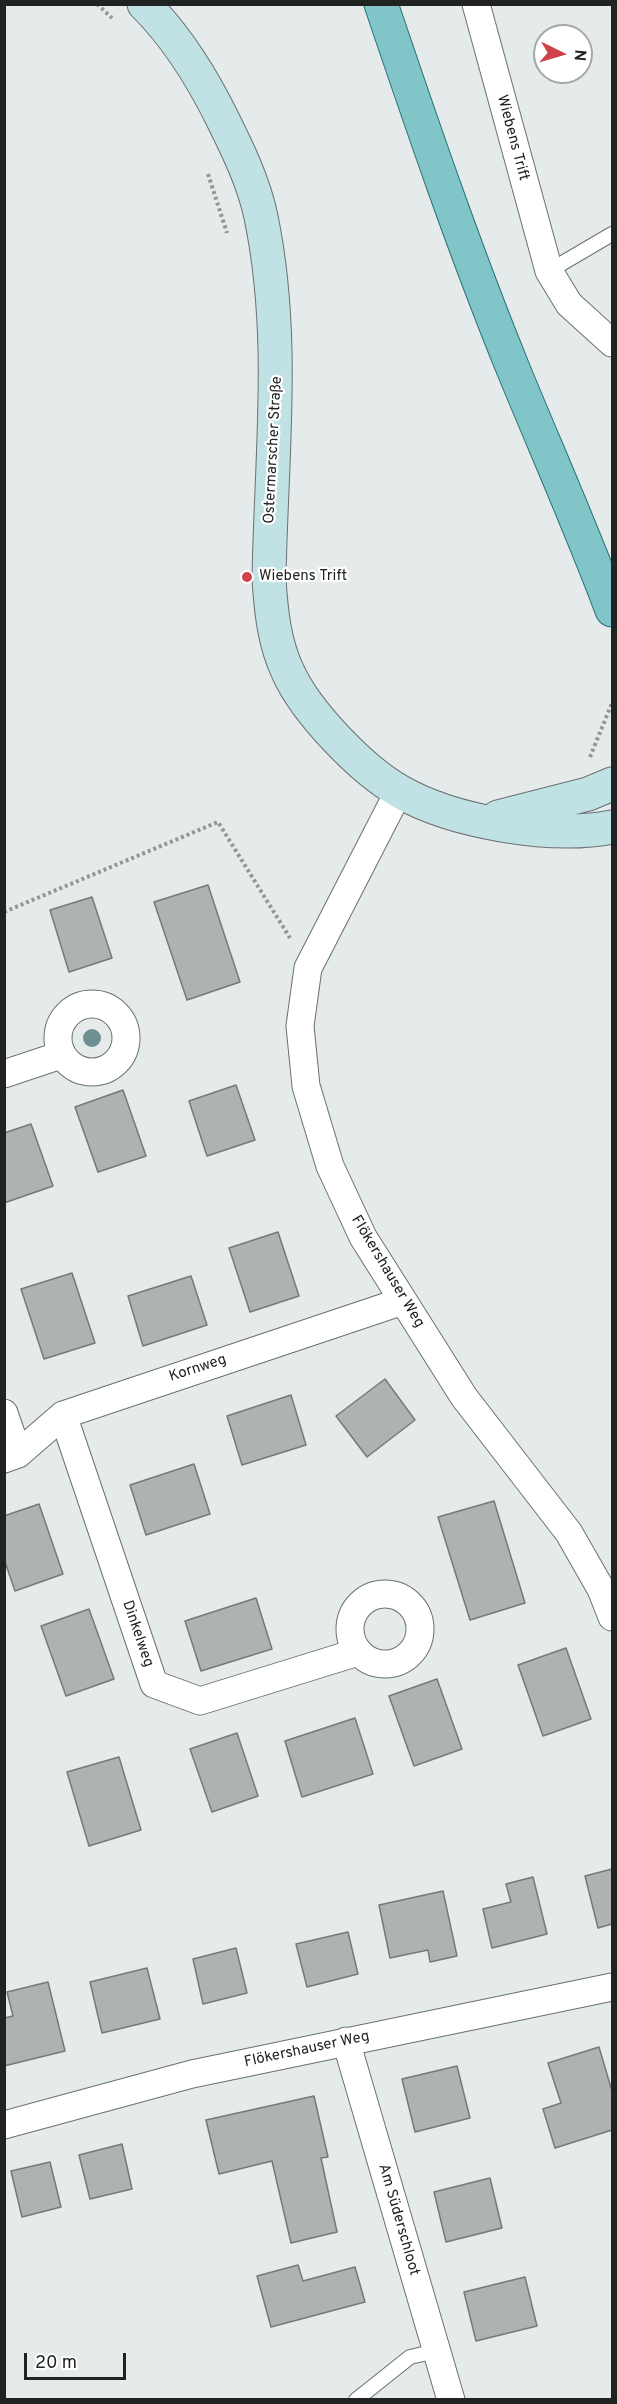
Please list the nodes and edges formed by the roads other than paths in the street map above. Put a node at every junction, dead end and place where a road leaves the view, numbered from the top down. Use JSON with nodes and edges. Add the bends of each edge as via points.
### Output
{"nodes":[{"id":1,"x":144,"y":4,"type":"edge"},
{"id":2,"x":381,"y":4,"type":"edge"},
{"id":3,"x":476,"y":4,"type":"edge"},
{"id":4,"x":612,"y":234,"type":"edge"},
{"id":5,"x":549,"y":271,"type":"junction"},
{"id":6,"x":612,"y":343,"type":"edge"},
{"id":7,"x":573,"y":508,"type":"junction"},
{"id":8,"x":612,"y":572,"type":"edge"},
{"id":9,"x":612,"y":610,"type":"edge"},
{"id":10,"x":612,"y":784,"type":"edge"},
{"id":11,"x":399,"y":791,"type":"junction"},
{"id":12,"x":485,"y":820,"type":"junction"},
{"id":13,"x":612,"y":827,"type":"edge"},
{"id":14,"x":61,"y":1055,"type":"dead end"},
{"id":15,"x":4,"y":1074,"type":"edge"},
{"id":16,"x":403,"y":1301,"type":"junction"},
{"id":17,"x":4,"y":1413,"type":"edge"},
{"id":18,"x":63,"y":1414,"type":"junction"},
{"id":19,"x":11,"y":1456,"type":"edge"},
{"id":20,"x":612,"y":1617,"type":"edge"},
{"id":21,"x":358,"y":1652,"type":"dead end"},
{"id":22,"x":612,"y":1987,"type":"edge"},
{"id":23,"x":346,"y":2041,"type":"junction"},
{"id":24,"x":4,"y":2125,"type":"edge"},
{"id":25,"x":436,"y":2351,"type":"junction"},
{"id":26,"x":356,"y":2400,"type":"edge"},
{"id":27,"x":451,"y":2400,"type":"edge"}],
"edges":[{"from":1,"to":11,"type":"main road","name":"Ostermarscher Straße","via":[[204,81],[238,151],[260,214],[274,290],[278,373],[269,579],[271,610],[288,672],[344,748]]},
{"from":2,"to":7,"type":"main road","via":[[445,193],[514,372]]},
{"from":3,"to":5,"type":"street","name":"Wiebens Trift"},
{"from":4,"to":5,"type":"lane"},
{"from":5,"to":6,"type":"street","via":[[569,304]]},
{"from":7,"to":8,"type":"main road"},
{"from":7,"to":9,"type":"main road"},
{"from":10,"to":12,"type":"main road","name":"Ostermarscher Straße","via":[[588,794]]},
{"from":11,"to":12,"type":"main road","name":"Ostermarscher Straße","via":[[442,809]]},
{"from":11,"to":16,"type":"street","name":"Flökershauser Weg","via":[[308,968],[300,1026],[306,1086],[330,1166],[363,1237]]},
{"from":12,"to":13,"type":"main road","name":"Ostermarscher Straße","via":[[542,829]]},
{"from":14,"to":15,"type":"street"},
{"from":16,"to":18,"type":"street","name":"Kornweg"},
{"from":16,"to":20,"type":"street","name":"Flökershauser Weg","via":[[464,1397],[569,1533],[601,1588]]},
{"from":17,"to":19,"type":"street"},
{"from":18,"to":19,"type":"street","name":"Kornweg"},
{"from":18,"to":21,"type":"street","name":"Dinkelweg","via":[[154,1684],[200,1701]]},
{"from":22,"to":23,"type":"street","name":"Flökershauser Weg"},
{"from":23,"to":24,"type":"street","name":"Flökershauser Weg","via":[[192,2074]]},
{"from":23,"to":25,"type":"street","name":"Am Süderschloot"},
{"from":25,"to":26,"type":"lane","via":[[410,2356]]},
{"from":25,"to":27,"type":"street","name":"Am Süderschloot"}]}
